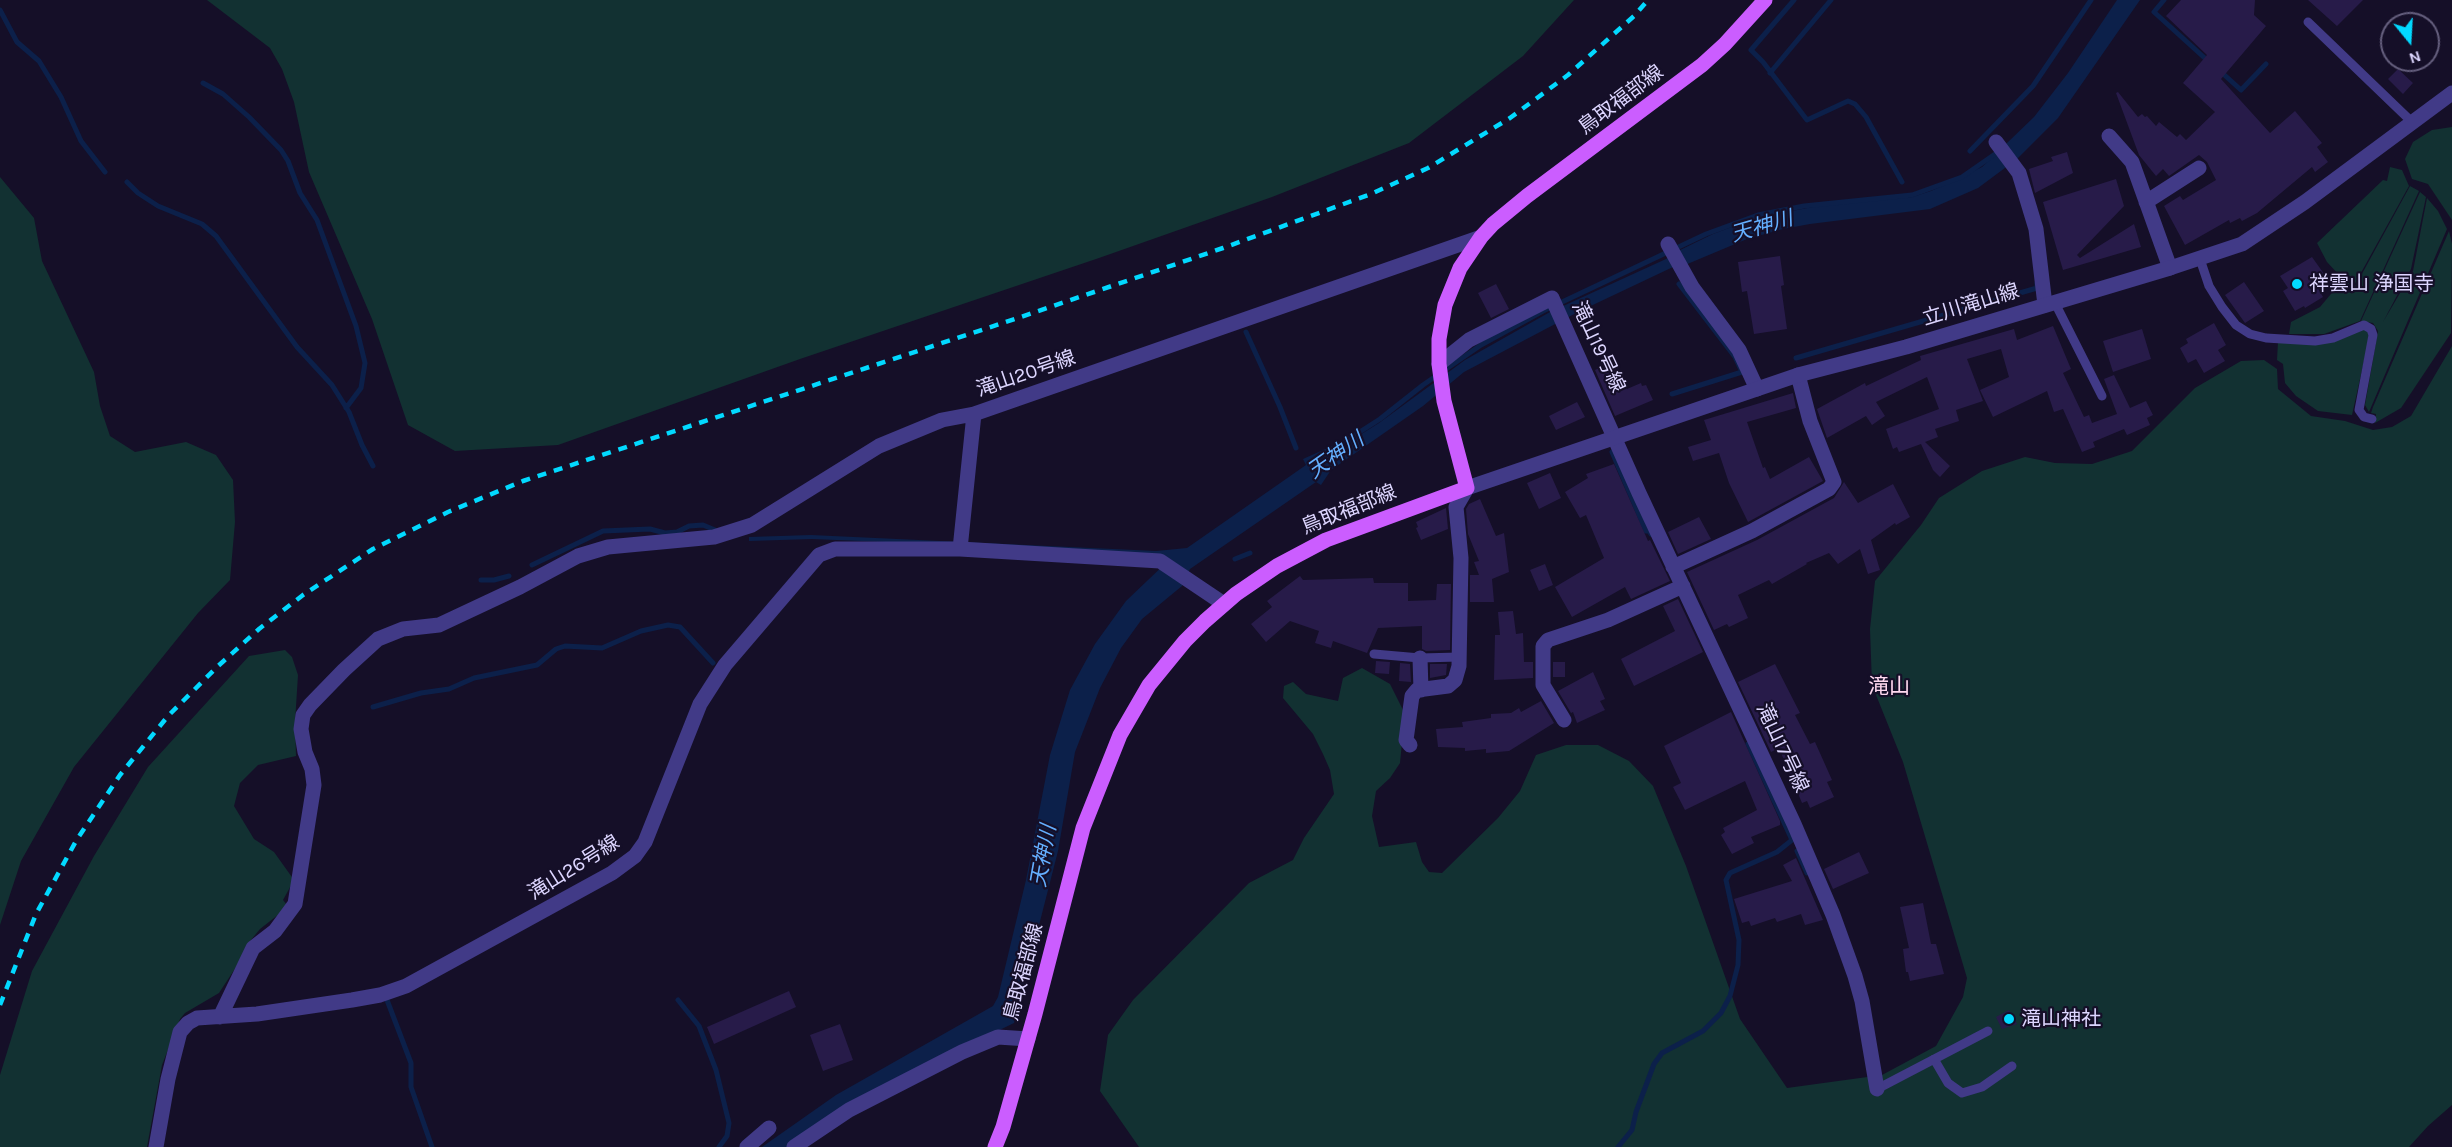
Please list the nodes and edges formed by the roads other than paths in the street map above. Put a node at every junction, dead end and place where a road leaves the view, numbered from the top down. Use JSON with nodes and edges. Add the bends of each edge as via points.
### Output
{"nodes":[{"id":1,"x":1765,"y":0,"type":"edge"},
{"id":2,"x":2308,"y":22,"type":"dead end"},
{"id":3,"x":2452,"y":93,"type":"edge"},
{"id":4,"x":2413,"y":123,"type":"junction"},
{"id":5,"x":2109,"y":136,"type":"dead end"},
{"id":6,"x":1998,"y":145,"type":"dead end"},
{"id":7,"x":2199,"y":168,"type":"dead end"},
{"id":8,"x":2146,"y":202,"type":"junction"},
{"id":9,"x":1481,"y":237,"type":"junction"},
{"id":10,"x":1668,"y":244,"type":"dead end"},
{"id":11,"x":2200,"y":259,"type":"junction"},
{"id":12,"x":2170,"y":268,"type":"junction"},
{"id":13,"x":2050,"y":303,"type":"junction"},
{"id":14,"x":1439,"y":367,"type":"junction"},
{"id":15,"x":1798,"y":375,"type":"junction"},
{"id":16,"x":1757,"y":388,"type":"junction"},
{"id":17,"x":2102,"y":396,"type":"dead end"},
{"id":18,"x":974,"y":414,"type":"junction"},
{"id":19,"x":2372,"y":420,"type":"dead end"},
{"id":20,"x":1616,"y":436,"type":"junction"},
{"id":21,"x":1467,"y":488,"type":"junction"},
{"id":22,"x":960,"y":549,"type":"junction"},
{"id":23,"x":1674,"y":567,"type":"junction"},
{"id":24,"x":1683,"y":586,"type":"junction"},
{"id":25,"x":1224,"y":604,"type":"junction"},
{"id":26,"x":1374,"y":654,"type":"dead end"},
{"id":27,"x":1459,"y":657,"type":"junction"},
{"id":28,"x":1420,"y":658,"type":"junction"},
{"id":29,"x":1420,"y":690,"type":"junction"},
{"id":30,"x":1564,"y":720,"type":"dead end"},
{"id":31,"x":1410,"y":745,"type":"dead end"},
{"id":32,"x":220,"y":1017,"type":"junction"},
{"id":33,"x":1988,"y":1031,"type":"dead end"},
{"id":34,"x":1028,"y":1039,"type":"junction"},
{"id":35,"x":1934,"y":1059,"type":"junction"},
{"id":36,"x":2012,"y":1066,"type":"dead end"},
{"id":37,"x":1877,"y":1089,"type":"joint"},
{"id":38,"x":769,"y":1128,"type":"dead end"},
{"id":39,"x":156,"y":1147,"type":"edge"},
{"id":40,"x":747,"y":1147,"type":"edge"},
{"id":41,"x":794,"y":1147,"type":"edge"},
{"id":42,"x":995,"y":1147,"type":"edge"}],
"edges":[{"from":1,"to":9,"type":"main road","name":"鳥取福部線","via":[[1702,65],[1527,196]]},
{"from":2,"to":4,"type":"lane"},
{"from":3,"to":4,"type":"street","name":"立川滝山線"},
{"from":4,"to":11,"type":"street","name":"立川滝山線","via":[[2242,244]]},
{"from":5,"to":8,"type":"street","via":[[2132,162]]},
{"from":6,"to":13,"type":"street","via":[[2019,173],[2036,230]]},
{"from":7,"to":8,"type":"street"},
{"from":8,"to":12,"type":"street"},
{"from":9,"to":14,"type":"main road","name":"鳥取福部線","via":[[1451,287],[1441,322]]},
{"from":9,"to":18,"type":"street","name":"滝山20号線"},
{"from":10,"to":16,"type":"street","via":[[1692,287],[1739,350]]},
{"from":11,"to":12,"type":"street","name":"立川滝山線"},
{"from":11,"to":19,"type":"lane","via":[[2209,286],[2222,307],[2236,325],[2250,334],[2315,341],[2364,325],[2372,329],[2359,410]]},
{"from":12,"to":13,"type":"street","name":"立川滝山線"},
{"from":13,"to":15,"type":"street","name":"立川滝山線"},
{"from":13,"to":17,"type":"lane"},
{"from":14,"to":20,"type":"street","name":"滝山19号線","via":[[1469,340],[1552,298]]},
{"from":14,"to":21,"type":"main road","name":"鳥取福部線"},
{"from":15,"to":16,"type":"street","name":"立川滝山線"},
{"from":15,"to":23,"type":"street","via":[[1810,421],[1834,482],[1752,531]]},
{"from":16,"to":20,"type":"street","name":"立川滝山線"},
{"from":18,"to":22,"type":"street","name":"滝山20号線"},
{"from":18,"to":32,"type":"street","via":[[942,420],[879,446],[752,525],[714,537],[608,547],[578,556],[439,625],[403,629],[378,639],[303,715],[301,729],[314,785],[295,904],[275,931],[254,948]]},
{"from":20,"to":21,"type":"street","name":"立川滝山線"},
{"from":20,"to":23,"type":"street","name":"滝山17号線"},
{"from":21,"to":25,"type":"main road","name":"鳥取福部線","via":[[1326,540],[1277,566]]},
{"from":21,"to":27,"type":"street","via":[[1456,507],[1461,558]]},
{"from":22,"to":25,"type":"street","via":[[1164,562]]},
{"from":22,"to":32,"type":"street","name":"滝山26号線","via":[[835,549],[819,555],[725,665],[700,704],[645,842],[635,856],[612,873],[406,986],[352,1000]]},
{"from":23,"to":24,"type":"street","name":"滝山17号線"},
{"from":24,"to":30,"type":"street","via":[[1608,620],[1548,640],[1543,646],[1543,685]]},
{"from":24,"to":37,"type":"street","name":"滝山17号線","via":[[1833,915],[1862,1001]]},
{"from":25,"to":34,"type":"main road","name":"鳥取福部線","via":[[1154,678],[1120,735],[1083,828]]},
{"from":26,"to":28,"type":"lane"},
{"from":27,"to":28,"type":"lane"},
{"from":27,"to":29,"type":"street","via":[[1455,680],[1448,686]]},
{"from":28,"to":29,"type":"street"},
{"from":29,"to":31,"type":"street","via":[[1410,702],[1406,740]]},
{"from":32,"to":39,"type":"street","name":"滝山26号線","via":[[197,1018],[180,1032]]},
{"from":33,"to":35,"type":"lane"},
{"from":34,"to":41,"type":"street","via":[[998,1037],[962,1052],[849,1110]]},
{"from":34,"to":42,"type":"main road","name":"鳥取福部線"},
{"from":35,"to":36,"type":"lane","via":[[1948,1083],[1962,1094],[1982,1087]]},
{"from":35,"to":37,"type":"lane"},
{"from":38,"to":40,"type":"street"}]}
